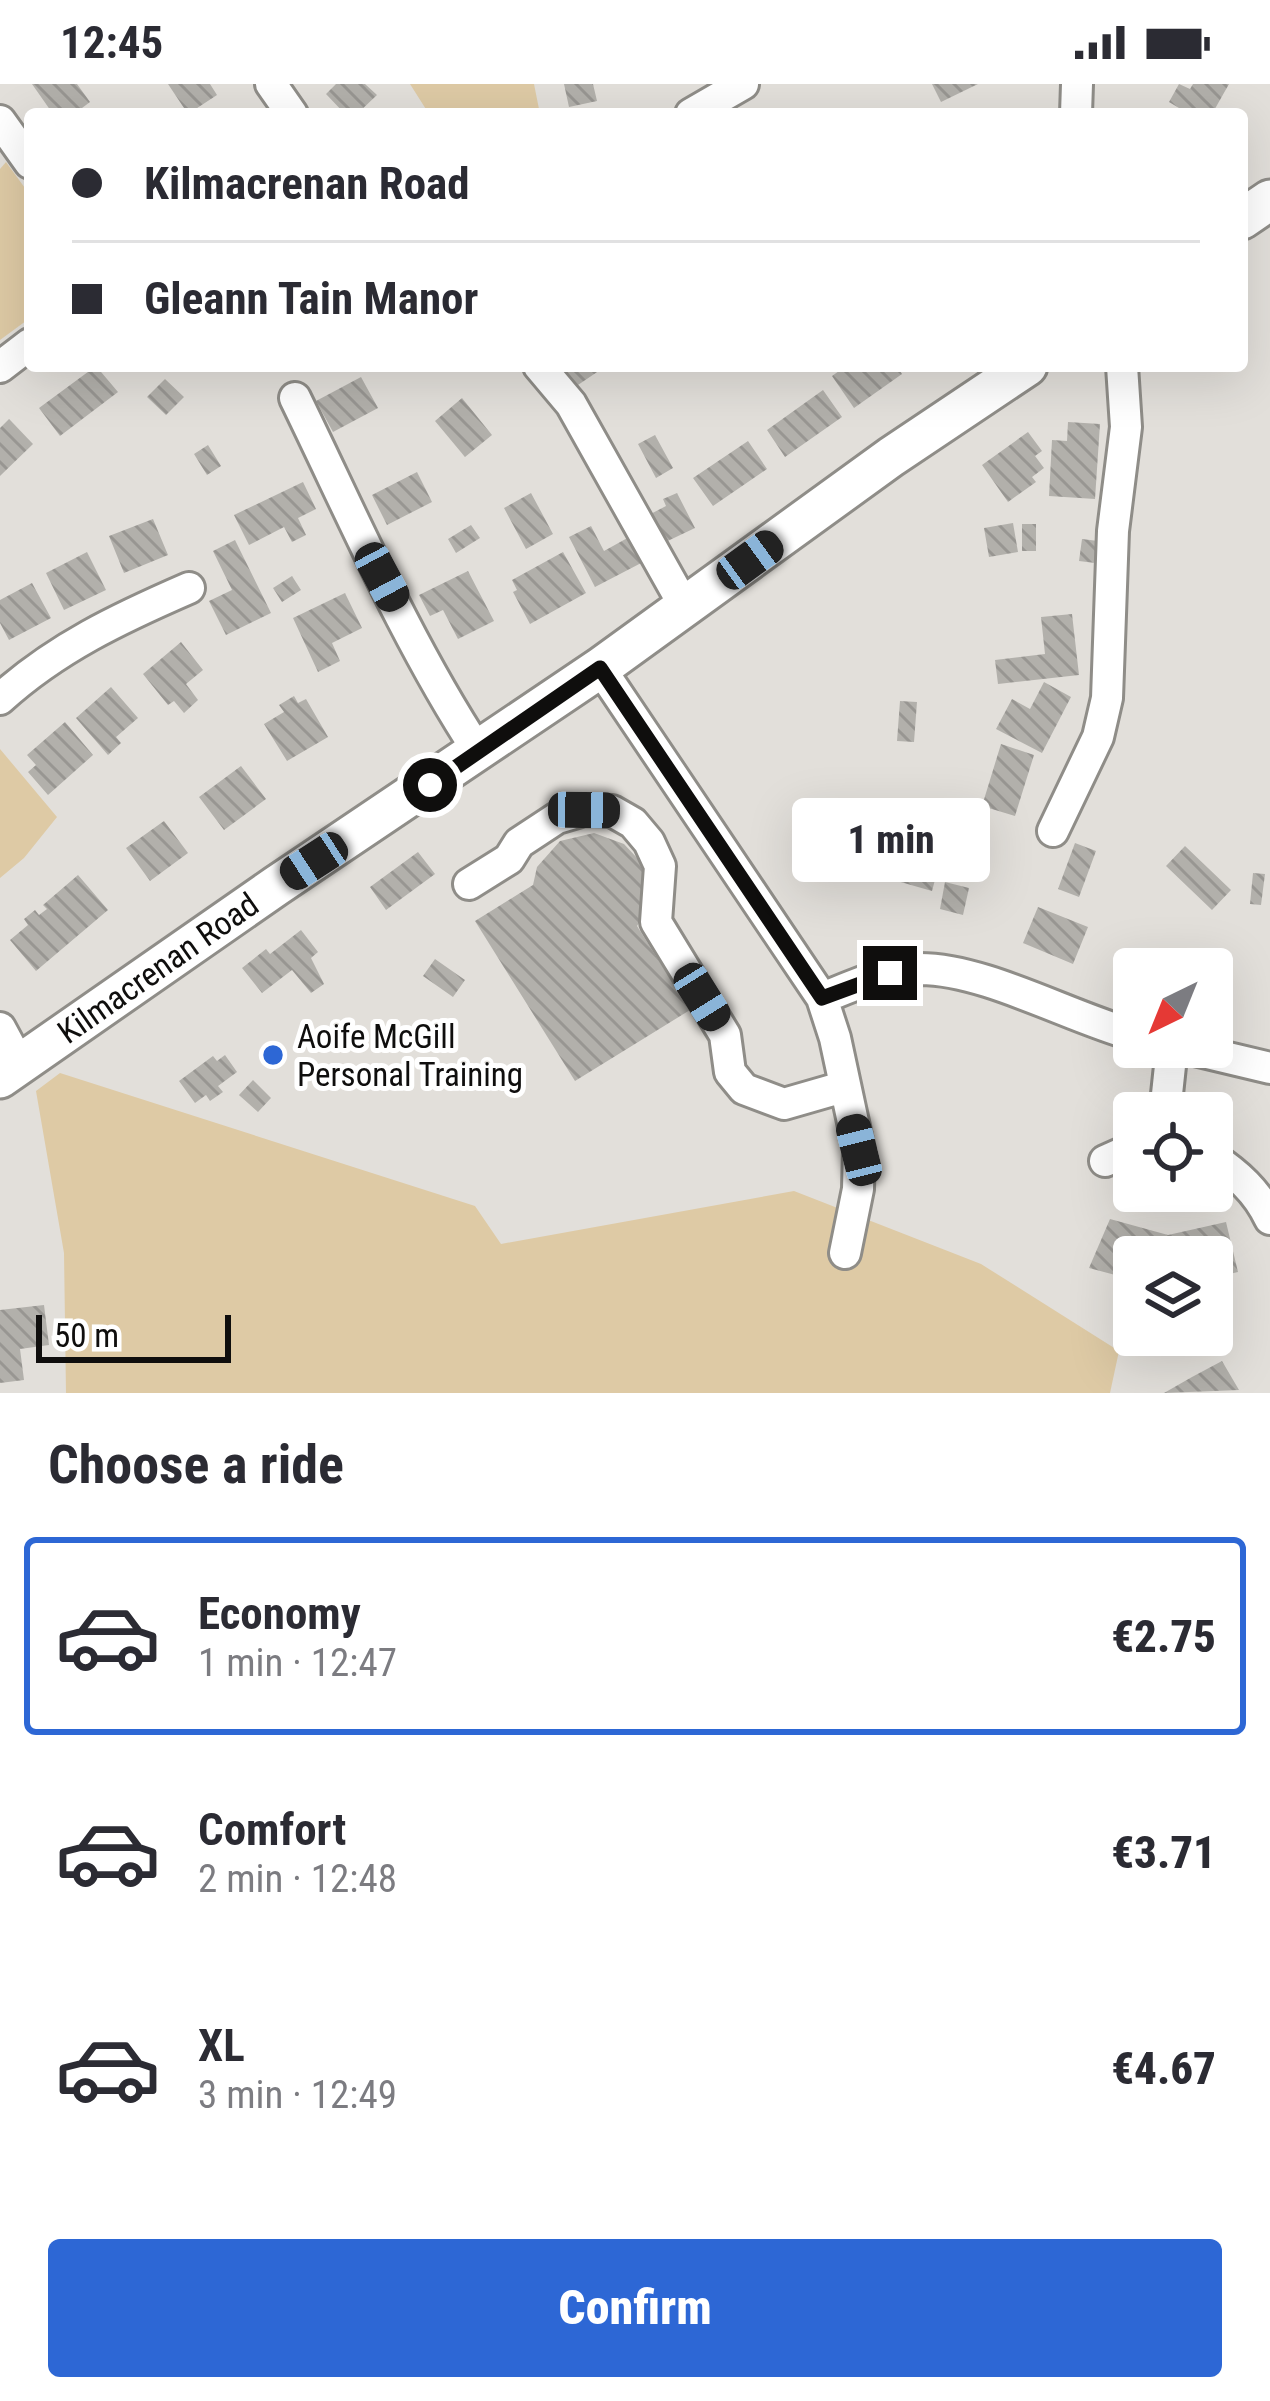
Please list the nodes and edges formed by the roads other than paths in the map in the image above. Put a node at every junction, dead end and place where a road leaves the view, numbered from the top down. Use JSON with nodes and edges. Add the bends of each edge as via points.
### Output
{"nodes":[{"id":1,"x":743,"y":84,"type":"edge"},
{"id":2,"x":701,"y":108,"type":"edge"},
{"id":3,"x":0,"y":121,"type":"edge"},
{"id":4,"x":24,"y":155,"type":"edge"},
{"id":5,"x":24,"y":349,"type":"edge"},
{"id":6,"x":0,"y":367,"type":"edge"},
{"id":7,"x":544,"y":372,"type":"edge"},
{"id":8,"x":1018,"y":372,"type":"edge"},
{"id":9,"x":1122,"y":372,"type":"edge"},
{"id":10,"x":295,"y":398,"type":"dead end"},
{"id":11,"x":189,"y":588,"type":"dead end"},
{"id":12,"x":685,"y":607,"type":"junction"},
{"id":13,"x":600,"y":668,"type":"junction"},
{"id":14,"x":0,"y":699,"type":"edge"},
{"id":15,"x":478,"y":752,"type":"junction"},
{"id":16,"x":1053,"y":831,"type":"dead end"},
{"id":17,"x":470,"y":884,"type":"dead end"},
{"id":18,"x":822,"y":998,"type":"junction"},
{"id":19,"x":0,"y":1028,"type":"edge"},
{"id":20,"x":1113,"y":1028,"type":"edge"},
{"id":21,"x":1233,"y":1059,"type":"edge"},
{"id":22,"x":1270,"y":1068,"type":"edge"},
{"id":23,"x":10,"y":1072,"type":"edge"},
{"id":24,"x":843,"y":1087,"type":"junction"},
{"id":25,"x":1233,"y":1171,"type":"edge"},
{"id":26,"x":1270,"y":1219,"type":"edge"},
{"id":27,"x":845,"y":1253,"type":"dead end"}],
"edges":[{"from":1,"to":2,"type":"street"},
{"from":3,"to":4,"type":"street"},
{"from":5,"to":6,"type":"street"},
{"from":7,"to":12,"type":"street","via":[[571,404]]},
{"from":8,"to":12,"type":"main road","name":"Kilmacrenan Road"},
{"from":9,"to":16,"type":"street","via":[[1126,428],[1107,698],[1099,737]]},
{"from":10,"to":15,"type":"street"},
{"from":11,"to":14,"type":"street","via":[[62,650]]},
{"from":12,"to":13,"type":"main road","name":"Kilmacrenan Road"},
{"from":13,"to":15,"type":"main road","name":"Kilmacrenan Road"},
{"from":13,"to":18,"type":"street"},
{"from":15,"to":23,"type":"main road","name":"Kilmacrenan Road"},
{"from":17,"to":24,"type":"street","via":[[557,818],[612,811],[649,842],[660,866],[656,922],[725,1034],[730,1072],[744,1089],[784,1104]]},
{"from":18,"to":20,"type":"street","via":[[920,969]]},
{"from":18,"to":24,"type":"street"},
{"from":19,"to":23,"type":"street"},
{"from":21,"to":22,"type":"street"},
{"from":24,"to":27,"type":"street","via":[[859,1150]]},
{"from":25,"to":26,"type":"street"}]}
